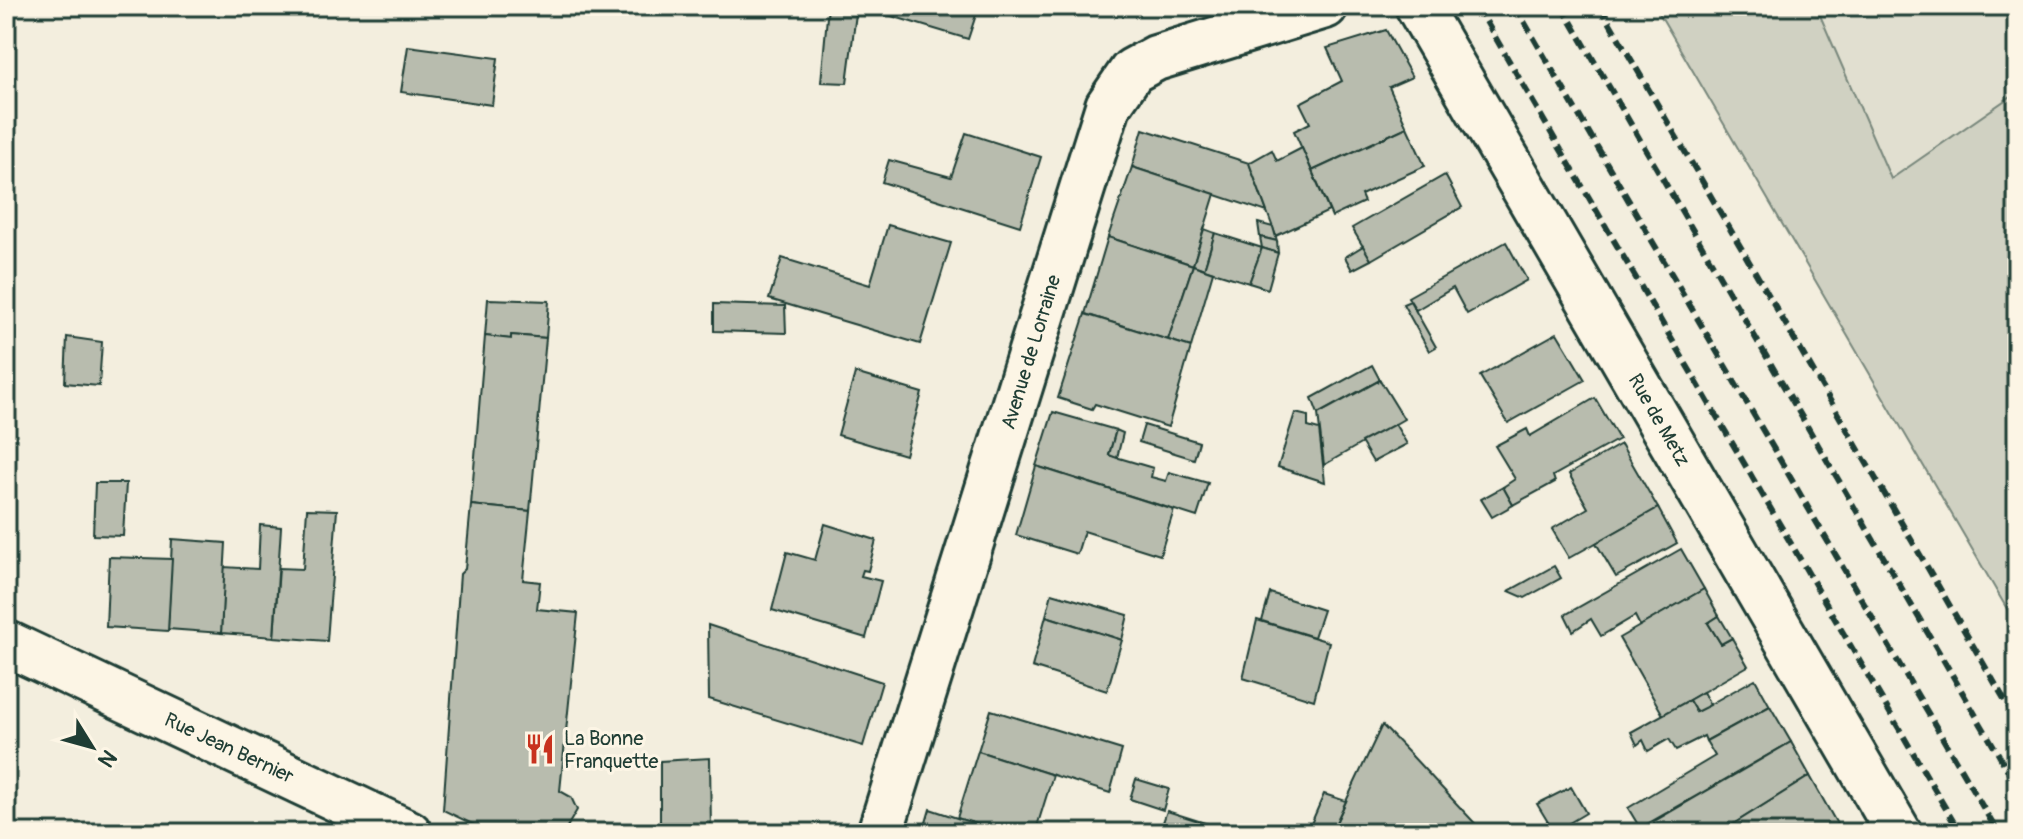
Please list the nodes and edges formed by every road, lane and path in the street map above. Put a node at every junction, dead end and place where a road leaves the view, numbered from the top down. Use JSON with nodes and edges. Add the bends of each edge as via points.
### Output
{"nodes":[{"id":1,"x":1325,"y":6,"type":"edge"},
{"id":2,"x":1418,"y":6,"type":"edge"},
{"id":3,"x":6,"y":643,"type":"edge"},
{"id":4,"x":387,"y":828,"type":"edge"},
{"id":5,"x":880,"y":833,"type":"edge"},
{"id":6,"x":1899,"y":833,"type":"edge"}],
"edges":[{"from":1,"to":5,"type":"street","name":"Avenue de Lorraine","via":[[1156,58],[1132,71],[1108,106]]},
{"from":2,"to":6,"type":"street","name":"Rue de Metz"},
{"from":3,"to":4,"type":"street","name":"Rue Jean Bernier"}]}
